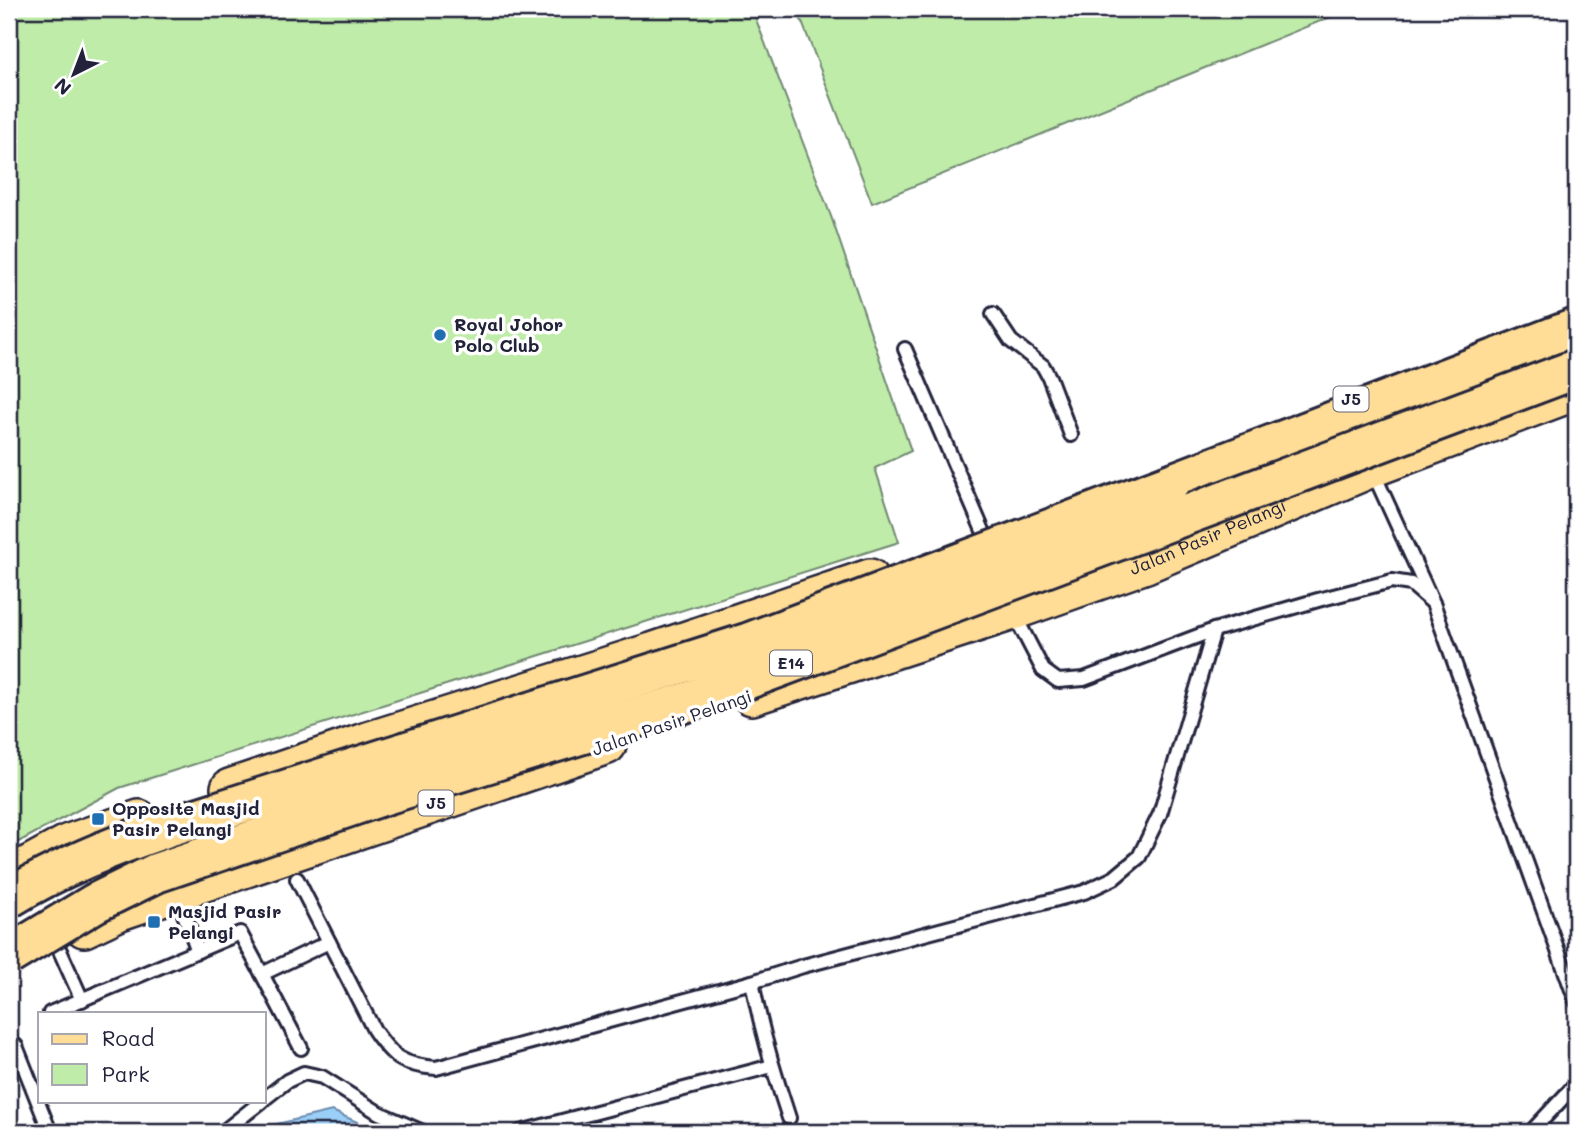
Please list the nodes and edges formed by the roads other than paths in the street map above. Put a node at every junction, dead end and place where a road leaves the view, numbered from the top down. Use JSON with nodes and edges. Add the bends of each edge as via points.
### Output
{"nodes":[{"id":1,"x":993,"y":314,"type":"dead end"},
{"id":2,"x":1576,"y":315,"type":"edge"},
{"id":3,"x":1576,"y":328,"type":"edge"},
{"id":4,"x":905,"y":349,"type":"dead end"},
{"id":5,"x":1576,"y":369,"type":"edge"},
{"id":6,"x":1576,"y":391,"type":"edge"},
{"id":7,"x":1071,"y":435,"type":"dead end"},
{"id":8,"x":1372,"y":468,"type":"junction"},
{"id":9,"x":994,"y":557,"type":"junction"},
{"id":10,"x":1433,"y":603,"type":"junction"},
{"id":11,"x":1013,"y":611,"type":"junction"},
{"id":12,"x":1214,"y":630,"type":"junction"},
{"id":13,"x":9,"y":876,"type":"edge"},
{"id":14,"x":297,"y":879,"type":"dead end"},
{"id":15,"x":175,"y":892,"type":"junction"},
{"id":16,"x":9,"y":898,"type":"edge"},
{"id":17,"x":56,"y":942,"type":"junction"},
{"id":18,"x":329,"y":942,"type":"junction"},
{"id":19,"x":198,"y":951,"type":"junction"},
{"id":20,"x":9,"y":955,"type":"edge"},
{"id":21,"x":9,"y":974,"type":"edge"},
{"id":22,"x":262,"y":974,"type":"junction"},
{"id":23,"x":752,"y":982,"type":"junction"},
{"id":24,"x":82,"y":1000,"type":"junction"},
{"id":25,"x":1576,"y":1001,"type":"edge"},
{"id":26,"x":52,"y":1012,"type":"edge"},
{"id":27,"x":9,"y":1039,"type":"edge"},
{"id":28,"x":302,"y":1048,"type":"dead end"},
{"id":29,"x":772,"y":1066,"type":"junction"},
{"id":30,"x":1576,"y":1084,"type":"edge"},
{"id":31,"x":266,"y":1098,"type":"edge"},
{"id":32,"x":38,"y":1102,"type":"edge"},
{"id":33,"x":38,"y":1102,"type":"edge"},
{"id":34,"x":260,"y":1102,"type":"edge"},
{"id":35,"x":789,"y":1118,"type":"dead end"},
{"id":36,"x":50,"y":1132,"type":"edge"},
{"id":37,"x":223,"y":1132,"type":"edge"},
{"id":38,"x":423,"y":1132,"type":"edge"},
{"id":39,"x":520,"y":1132,"type":"edge"},
{"id":40,"x":1531,"y":1132,"type":"edge"}],
"edges":[{"from":1,"to":7,"type":"lane","via":[[1011,341],[1043,366]]},
{"from":2,"to":9,"type":"main road","number":"J5"},
{"from":3,"to":16,"type":"highway","number":"E14","bridge":true,"via":[[747,643],[94,853]]},
{"from":4,"to":9,"type":"lane"},
{"from":5,"to":20,"type":"highway","number":"E14","bridge":true,"via":[[690,701],[385,795],[156,873],[95,903]]},
{"from":6,"to":8,"type":"main road","name":"Jalan Pasir Pelangi","number":"J5"},
{"from":8,"to":10,"type":"lane"},
{"from":8,"to":11,"type":"main road","name":"Jalan Pasir Pelangi","number":"J5","via":[[1146,564]]},
{"from":9,"to":11,"type":"lane"},
{"from":9,"to":13,"type":"main road","number":"J5","via":[[652,652],[368,741],[69,843]]},
{"from":10,"to":12,"type":"lane","via":[[1411,584],[1392,581]]},
{"from":10,"to":25,"type":"lane"},
{"from":11,"to":12,"type":"lane","via":[[1043,670],[1058,681],[1084,680]]},
{"from":11,"to":15,"type":"main road","name":"Jalan Pasir Pelangi","number":"J5"},
{"from":12,"to":23,"type":"lane","via":[[1160,814],[1139,857],[1114,878],[1084,892]]},
{"from":14,"to":18,"type":"lane"},
{"from":15,"to":17,"type":"main road","name":"Jalan Pasir Pelangi","number":"J5","via":[[120,911]]},
{"from":15,"to":19,"type":"lane"},
{"from":17,"to":21,"type":"main road","name":"Jalan Pasir Pelangi","number":"J5"},
{"from":17,"to":24,"type":"lane"},
{"from":18,"to":22,"type":"lane"},
{"from":18,"to":23,"type":"lane","via":[[386,1048],[415,1066],[436,1068]]},
{"from":19,"to":22,"type":"lane","via":[[240,933]]},
{"from":19,"to":24,"type":"lane"},
{"from":22,"to":28,"type":"lane"},
{"from":23,"to":29,"type":"lane"},
{"from":24,"to":26,"type":"lane"},
{"from":27,"to":33,"type":"lane"},
{"from":29,"to":35,"type":"lane"},
{"from":29,"to":39,"type":"lane"},
{"from":30,"to":40,"type":"lane"},
{"from":31,"to":38,"type":"lane","via":[[304,1073],[322,1077],[379,1113]]},
{"from":32,"to":36,"type":"lane"},
{"from":34,"to":37,"type":"lane"}]}
